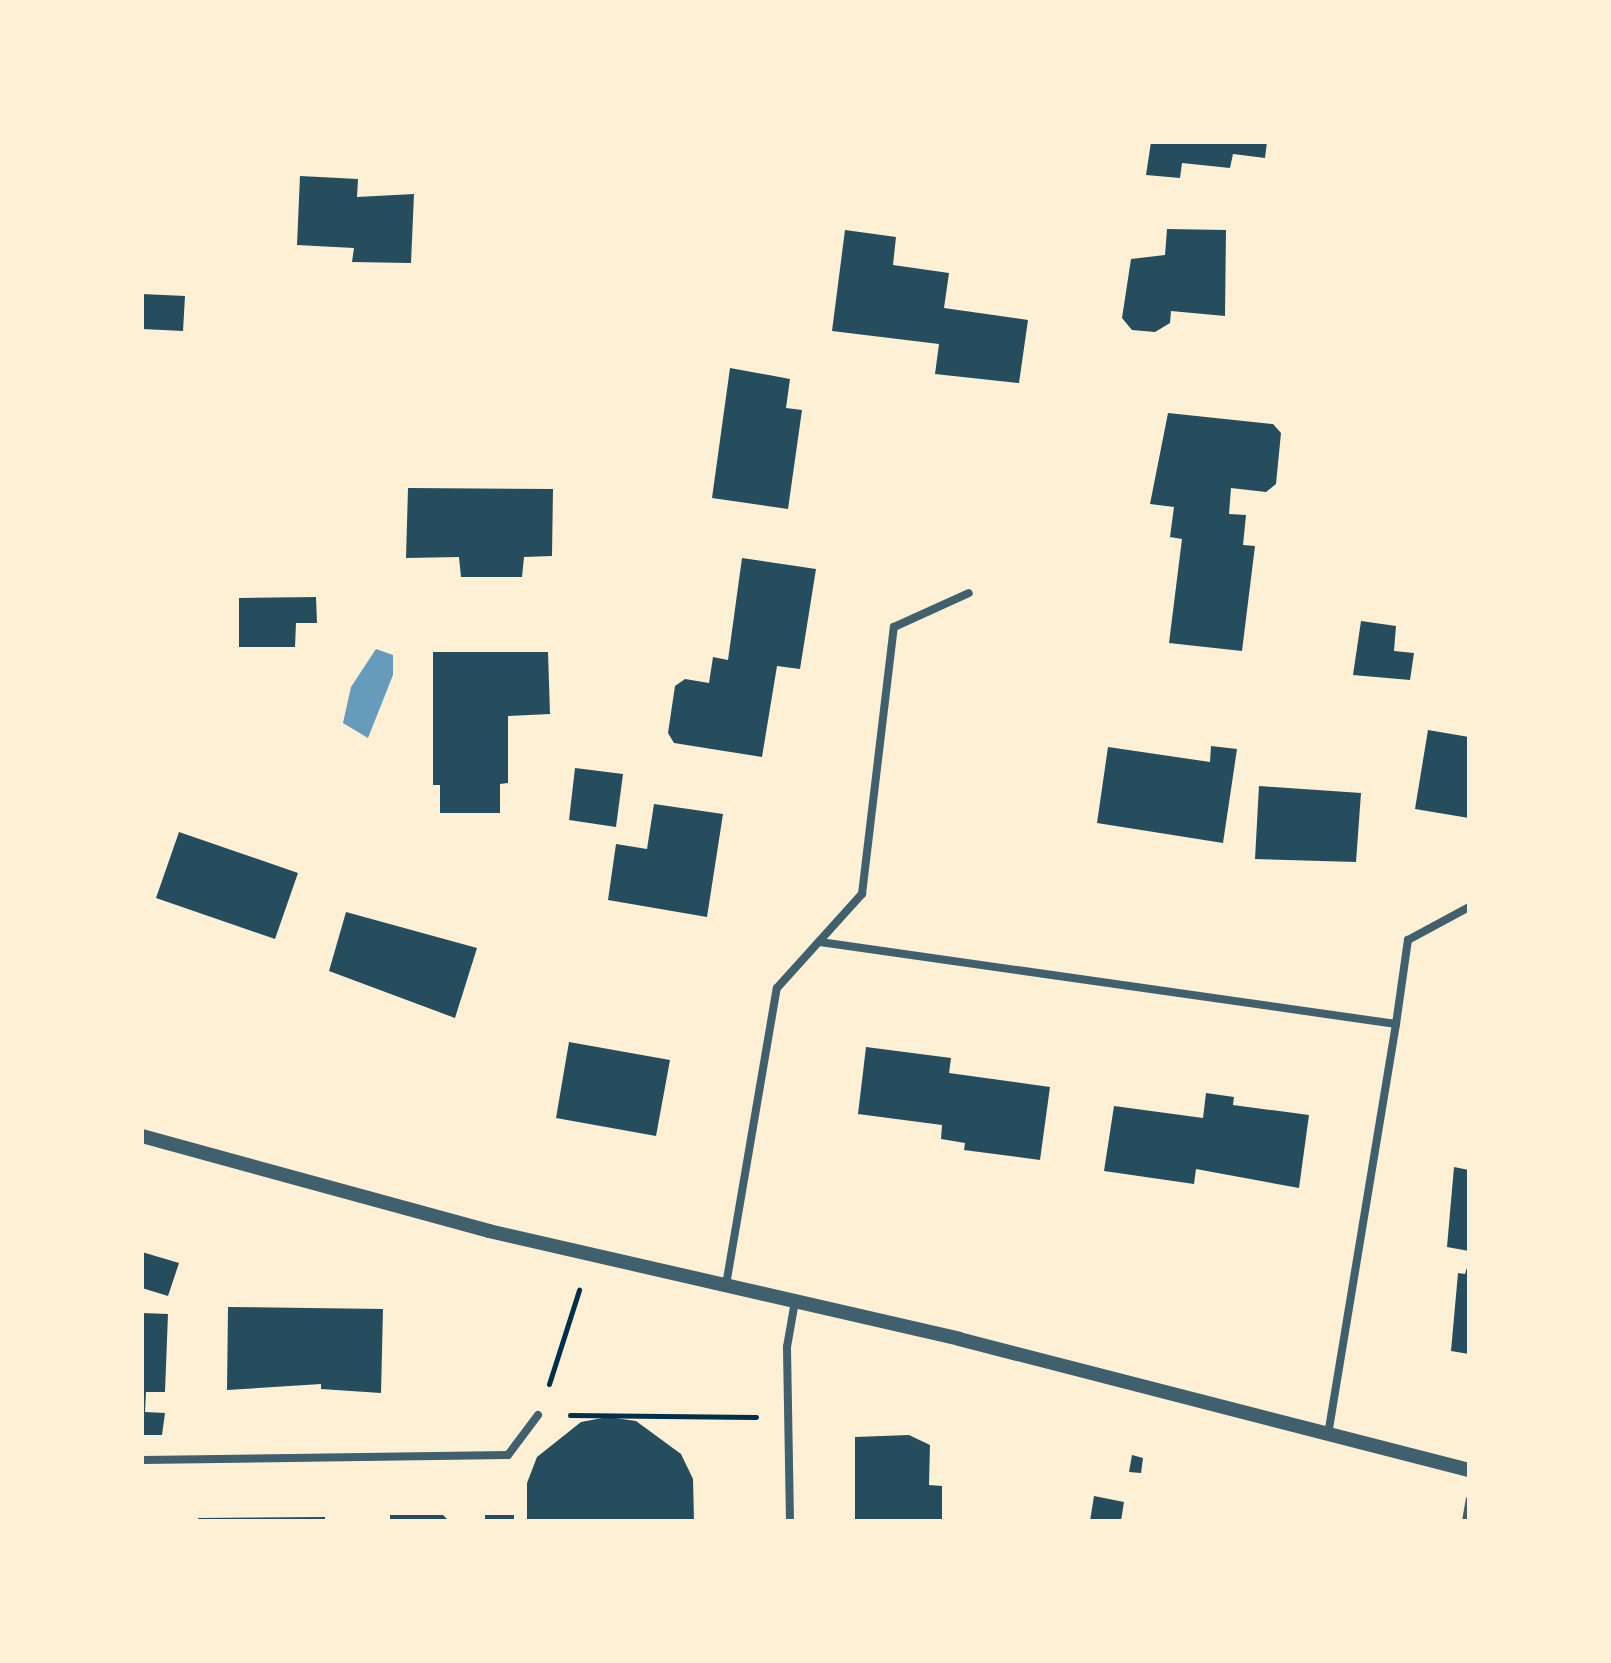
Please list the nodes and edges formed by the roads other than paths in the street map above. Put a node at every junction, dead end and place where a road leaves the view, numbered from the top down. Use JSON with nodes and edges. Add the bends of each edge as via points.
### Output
{"nodes":[{"id":1,"x":969,"y":593,"type":"dead end"},
{"id":2,"x":1469,"y":907,"type":"edge"},
{"id":3,"x":820,"y":942,"type":"junction"},
{"id":4,"x":1396,"y":1024,"type":"junction"},
{"id":5,"x":142,"y":1136,"type":"edge"},
{"id":6,"x":726,"y":1285,"type":"junction"},
{"id":7,"x":795,"y":1301,"type":"junction"},
{"id":8,"x":538,"y":1415,"type":"road end"},
{"id":9,"x":1328,"y":1433,"type":"junction"},
{"id":10,"x":142,"y":1460,"type":"edge"},
{"id":11,"x":1469,"y":1470,"type":"edge"},
{"id":12,"x":1469,"y":1499,"type":"edge"},
{"id":13,"x":790,"y":1521,"type":"edge"},
{"id":14,"x":1465,"y":1521,"type":"edge"}],
"edges":[{"from":1,"to":3,"type":"street","via":[[894,627],[862,894]]},
{"from":2,"to":4,"type":"street","via":[[1408,940]]},
{"from":3,"to":4,"type":"street"},
{"from":3,"to":6,"type":"street","via":[[777,988]]},
{"from":4,"to":9,"type":"street"},
{"from":5,"to":6,"type":"street"},
{"from":6,"to":7,"type":"street"},
{"from":7,"to":9,"type":"street"},
{"from":7,"to":13,"type":"street","via":[[787,1347]]},
{"from":8,"to":10,"type":"street","via":[[508,1455]]},
{"from":9,"to":11,"type":"street"},
{"from":12,"to":14,"type":"lane"}]}
